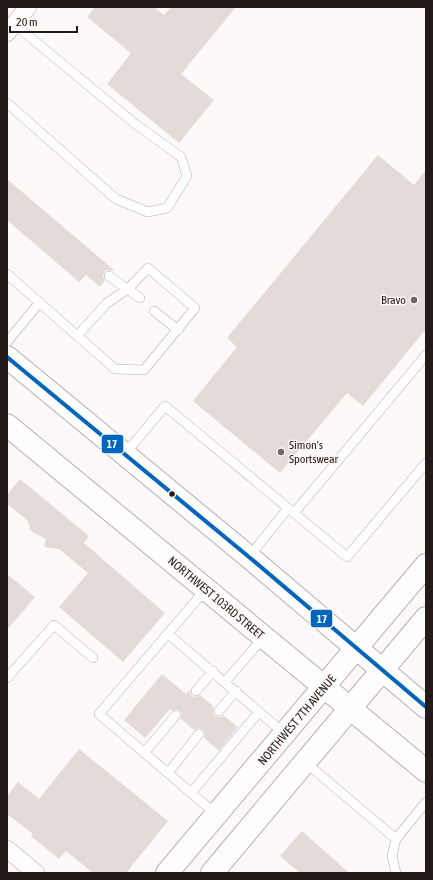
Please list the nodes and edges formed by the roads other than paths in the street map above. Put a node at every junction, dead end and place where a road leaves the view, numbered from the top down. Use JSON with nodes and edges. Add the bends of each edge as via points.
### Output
{"nodes":[{"id":1,"x":28,"y":7,"type":"edge"},
{"id":2,"x":10,"y":29,"type":"edge"},
{"id":3,"x":7,"y":103,"type":"edge"},
{"id":4,"x":7,"y":274,"type":"edge"},
{"id":5,"x":109,"y":276,"type":"dead end"},
{"id":6,"x":128,"y":289,"type":"junction"},
{"id":7,"x":140,"y":298,"type":"dead end"},
{"id":8,"x":40,"y":302,"type":"junction"},
{"id":9,"x":154,"y":311,"type":"dead end"},
{"id":10,"x":178,"y":330,"type":"junction"},
{"id":11,"x":77,"y":336,"type":"junction"},
{"id":12,"x":7,"y":342,"type":"edge"},
{"id":13,"x":426,"y":355,"type":"edge"},
{"id":14,"x":7,"y":357,"type":"edge"},
{"id":15,"x":7,"y":424,"type":"edge"},
{"id":16,"x":125,"y":454,"type":"junction"},
{"id":17,"x":426,"y":463,"type":"edge"},
{"id":18,"x":291,"y":511,"type":"junction"},
{"id":19,"x":249,"y":557,"type":"junction"},
{"id":20,"x":426,"y":565,"type":"edge"},
{"id":21,"x":206,"y":589,"type":"junction"},
{"id":22,"x":426,"y":618,"type":"edge"},
{"id":23,"x":168,"y":634,"type":"junction"},
{"id":24,"x":264,"y":637,"type":"junction"},
{"id":25,"x":357,"y":648,"type":"junction"},
{"id":26,"x":93,"y":658,"type":"dead end"},
{"id":27,"x":383,"y":670,"type":"junction"},
{"id":28,"x":212,"y":672,"type":"junction"},
{"id":29,"x":7,"y":678,"type":"edge"},
{"id":30,"x":225,"y":682,"type":"junction"},
{"id":31,"x":324,"y":687,"type":"junction"},
{"id":32,"x":196,"y":691,"type":"dead end"},
{"id":33,"x":236,"y":691,"type":"junction"},
{"id":34,"x":426,"y":707,"type":"edge"},
{"id":35,"x":350,"y":708,"type":"junction"},
{"id":36,"x":219,"y":711,"type":"dead end"},
{"id":37,"x":259,"y":712,"type":"junction"},
{"id":38,"x":176,"y":715,"type":"dead end"},
{"id":39,"x":199,"y":734,"type":"dead end"},
{"id":40,"x":285,"y":734,"type":"junction"},
{"id":41,"x":144,"y":753,"type":"junction"},
{"id":42,"x":305,"y":762,"type":"junction"},
{"id":43,"x":426,"y":771,"type":"edge"},
{"id":44,"x":168,"y":773,"type":"junction"},
{"id":45,"x":191,"y":793,"type":"junction"},
{"id":46,"x":426,"y":802,"type":"edge"},
{"id":47,"x":217,"y":815,"type":"junction"},
{"id":48,"x":396,"y":839,"type":"junction"},
{"id":49,"x":8,"y":851,"type":"edge"},
{"id":50,"x":36,"y":873,"type":"edge"},
{"id":51,"x":166,"y":873,"type":"edge"},
{"id":52,"x":212,"y":873,"type":"edge"},
{"id":53,"x":396,"y":873,"type":"edge"}],
"edges":[{"from":1,"to":2,"type":"street"},
{"from":2,"to":3,"type":"lane","via":[[181,157],[187,176],[167,208],[148,212],[116,199]]},
{"from":4,"to":8,"type":"lane"},
{"from":5,"to":6,"type":"lane"},
{"from":6,"to":7,"type":"lane"},
{"from":6,"to":10,"type":"lane","via":[[148,268],[195,308]]},
{"from":6,"to":11,"type":"lane","via":[[107,303]]},
{"from":8,"to":11,"type":"lane"},
{"from":8,"to":12,"type":"lane"},
{"from":9,"to":10,"type":"lane"},
{"from":10,"to":11,"type":"lane","via":[[144,370],[115,369]]},
{"from":13,"to":18,"type":"lane"},
{"from":14,"to":16,"type":"main road"},
{"from":15,"to":21,"type":"main road","name":"NORTHWEST 103RD STREET"},
{"from":16,"to":18,"type":"lane","via":[[165,406]]},
{"from":16,"to":19,"type":"main road"},
{"from":17,"to":18,"type":"lane","via":[[348,557]]},
{"from":18,"to":19,"type":"lane"},
{"from":19,"to":25,"type":"main road"},
{"from":20,"to":25,"type":"main road","name":"NORTHWEST 7TH AVENUE"},
{"from":21,"to":23,"type":"lane"},
{"from":21,"to":24,"type":"main road","name":"NORTHWEST 103RD STREET"},
{"from":22,"to":27,"type":"main road"},
{"from":23,"to":28,"type":"lane"},
{"from":23,"to":41,"type":"lane","via":[[99,714]]},
{"from":24,"to":30,"type":"lane"},
{"from":24,"to":31,"type":"main road","name":"NORTHWEST 103RD STREET"},
{"from":25,"to":27,"type":"main road"},
{"from":25,"to":31,"type":"main road","name":"NORTHWEST 7TH AVENUE"},
{"from":26,"to":29,"type":"lane","via":[[54,625]]},
{"from":27,"to":34,"type":"main road"},
{"from":27,"to":35,"type":"main road"},
{"from":28,"to":30,"type":"lane"},
{"from":28,"to":32,"type":"lane"},
{"from":30,"to":33,"type":"lane"},
{"from":31,"to":35,"type":"main road","name":"NORTHWEST 103RD STREET"},
{"from":31,"to":40,"type":"main road","name":"NORTHWEST 7TH AVENUE"},
{"from":33,"to":36,"type":"lane"},
{"from":33,"to":37,"type":"lane"},
{"from":35,"to":42,"type":"main road"},
{"from":35,"to":43,"type":"main road","name":"NORTHWEST 103RD STREET"},
{"from":37,"to":40,"type":"lane"},
{"from":37,"to":45,"type":"lane"},
{"from":38,"to":41,"type":"lane"},
{"from":39,"to":44,"type":"lane"},
{"from":40,"to":47,"type":"main road","name":"NORTHWEST 7TH AVENUE"},
{"from":41,"to":44,"type":"lane"},
{"from":42,"to":48,"type":"lane"},
{"from":42,"to":52,"type":"main road"},
{"from":44,"to":45,"type":"lane"},
{"from":45,"to":47,"type":"lane"},
{"from":46,"to":48,"type":"lane"},
{"from":47,"to":51,"type":"main road","name":"NORTHWEST 7TH AVENUE"},
{"from":48,"to":53,"type":"lane","via":[[392,856]]},
{"from":49,"to":50,"type":"street"}]}
